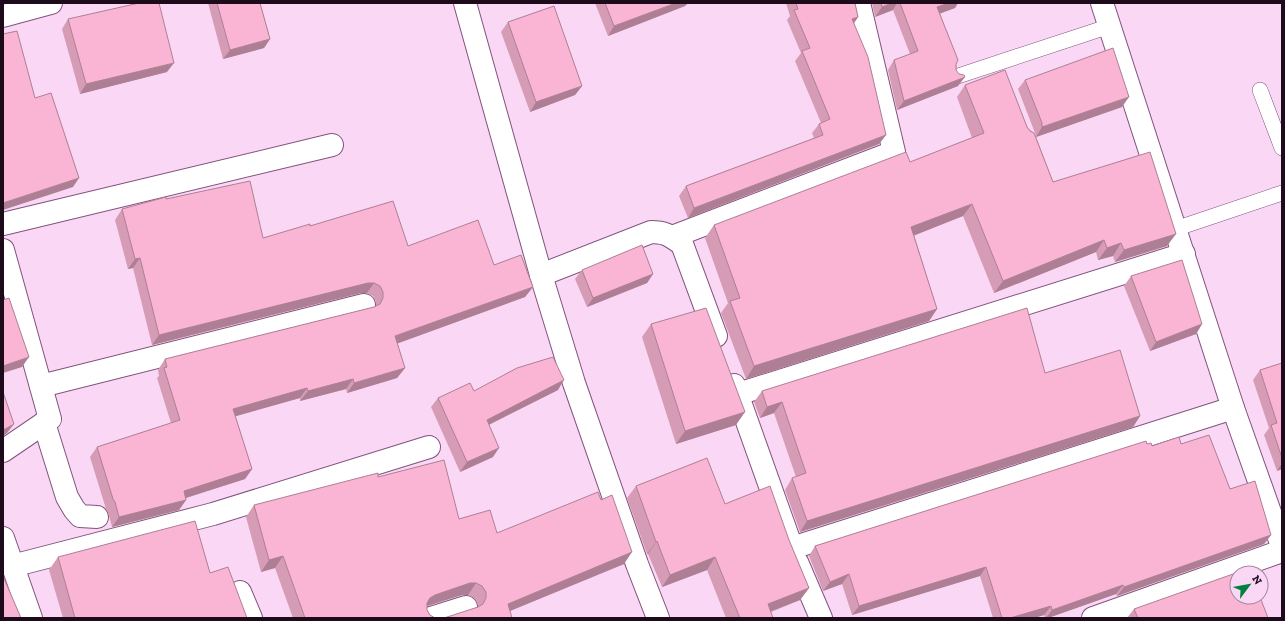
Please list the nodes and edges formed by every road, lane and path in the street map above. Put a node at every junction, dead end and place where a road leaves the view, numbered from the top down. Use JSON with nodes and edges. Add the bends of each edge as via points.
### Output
{"nodes":[{"id":1,"x":51,"y":3,"type":"edge"},
{"id":2,"x":859,"y":3,"type":"edge"},
{"id":3,"x":1102,"y":3,"type":"edge"},
{"id":4,"x":467,"y":4,"type":"edge"},
{"id":5,"x":3,"y":16,"type":"edge"},
{"id":6,"x":1110,"y":26,"type":"junction"},
{"id":7,"x":998,"y":63,"type":"junction"},
{"id":8,"x":958,"y":76,"type":"edge"},
{"id":9,"x":1004,"y":77,"type":"edge"},
{"id":10,"x":1260,"y":90,"type":"dead end"},
{"id":11,"x":332,"y":145,"type":"dead end"},
{"id":12,"x":1282,"y":148,"type":"edge"},
{"id":13,"x":1282,"y":193,"type":"edge"},
{"id":14,"x":3,"y":224,"type":"edge"},
{"id":15,"x":1176,"y":229,"type":"junction"},
{"id":16,"x":672,"y":237,"type":"junction"},
{"id":17,"x":3,"y":250,"type":"edge"},
{"id":18,"x":1184,"y":254,"type":"junction"},
{"id":19,"x":541,"y":275,"type":"junction"},
{"id":20,"x":7,"y":283,"type":"edge"},
{"id":21,"x":364,"y":305,"type":"dead end"},
{"id":22,"x":41,"y":386,"type":"junction"},
{"id":23,"x":738,"y":394,"type":"junction"},
{"id":24,"x":1233,"y":408,"type":"junction"},
{"id":25,"x":44,"y":423,"type":"junction"},
{"id":26,"x":429,"y":447,"type":"dead end"},
{"id":27,"x":3,"y":451,"type":"edge"},
{"id":28,"x":97,"y":517,"type":"dead end"},
{"id":29,"x":3,"y":538,"type":"edge"},
{"id":30,"x":1282,"y":546,"type":"edge"},
{"id":31,"x":792,"y":548,"type":"junction"},
{"id":32,"x":1282,"y":551,"type":"edge"},
{"id":33,"x":12,"y":566,"type":"junction"},
{"id":34,"x":240,"y":592,"type":"dead end"},
{"id":35,"x":466,"y":607,"type":"dead end"},
{"id":36,"x":32,"y":618,"type":"edge"},
{"id":37,"x":251,"y":618,"type":"edge"},
{"id":38,"x":431,"y":618,"type":"edge"},
{"id":39,"x":658,"y":618,"type":"edge"},
{"id":40,"x":820,"y":618,"type":"edge"},
{"id":41,"x":1094,"y":618,"type":"edge"}],
"edges":[{"from":1,"to":5,"type":"street"},
{"from":2,"to":16,"type":"street","via":[[894,152]]},
{"from":3,"to":6,"type":"street"},
{"from":4,"to":19,"type":"street"},
{"from":6,"to":7,"type":"lane"},
{"from":6,"to":15,"type":"street"},
{"from":7,"to":8,"type":"lane"},
{"from":7,"to":9,"type":"lane"},
{"from":10,"to":12,"type":"lane"},
{"from":11,"to":14,"type":"street"},
{"from":13,"to":15,"type":"lane"},
{"from":15,"to":18,"type":"street"},
{"from":16,"to":19,"type":"street","via":[[662,232],[651,232]]},
{"from":16,"to":23,"type":"street","via":[[682,244]]},
{"from":17,"to":20,"type":"street"},
{"from":18,"to":23,"type":"street"},
{"from":18,"to":24,"type":"street"},
{"from":19,"to":39,"type":"street","via":[[574,383]]},
{"from":20,"to":22,"type":"street"},
{"from":21,"to":22,"type":"street"},
{"from":22,"to":25,"type":"street","via":[[50,419]]},
{"from":23,"to":31,"type":"street"},
{"from":24,"to":30,"type":"street"},
{"from":24,"to":31,"type":"street"},
{"from":25,"to":27,"type":"street"},
{"from":25,"to":28,"type":"street","via":[[67,497],[80,516]]},
{"from":26,"to":33,"type":"street","via":[[213,514]]},
{"from":29,"to":33,"type":"street"},
{"from":31,"to":40,"type":"street"},
{"from":32,"to":41,"type":"street"},
{"from":33,"to":36,"type":"street"},
{"from":34,"to":37,"type":"street"},
{"from":35,"to":38,"type":"street"}]}
